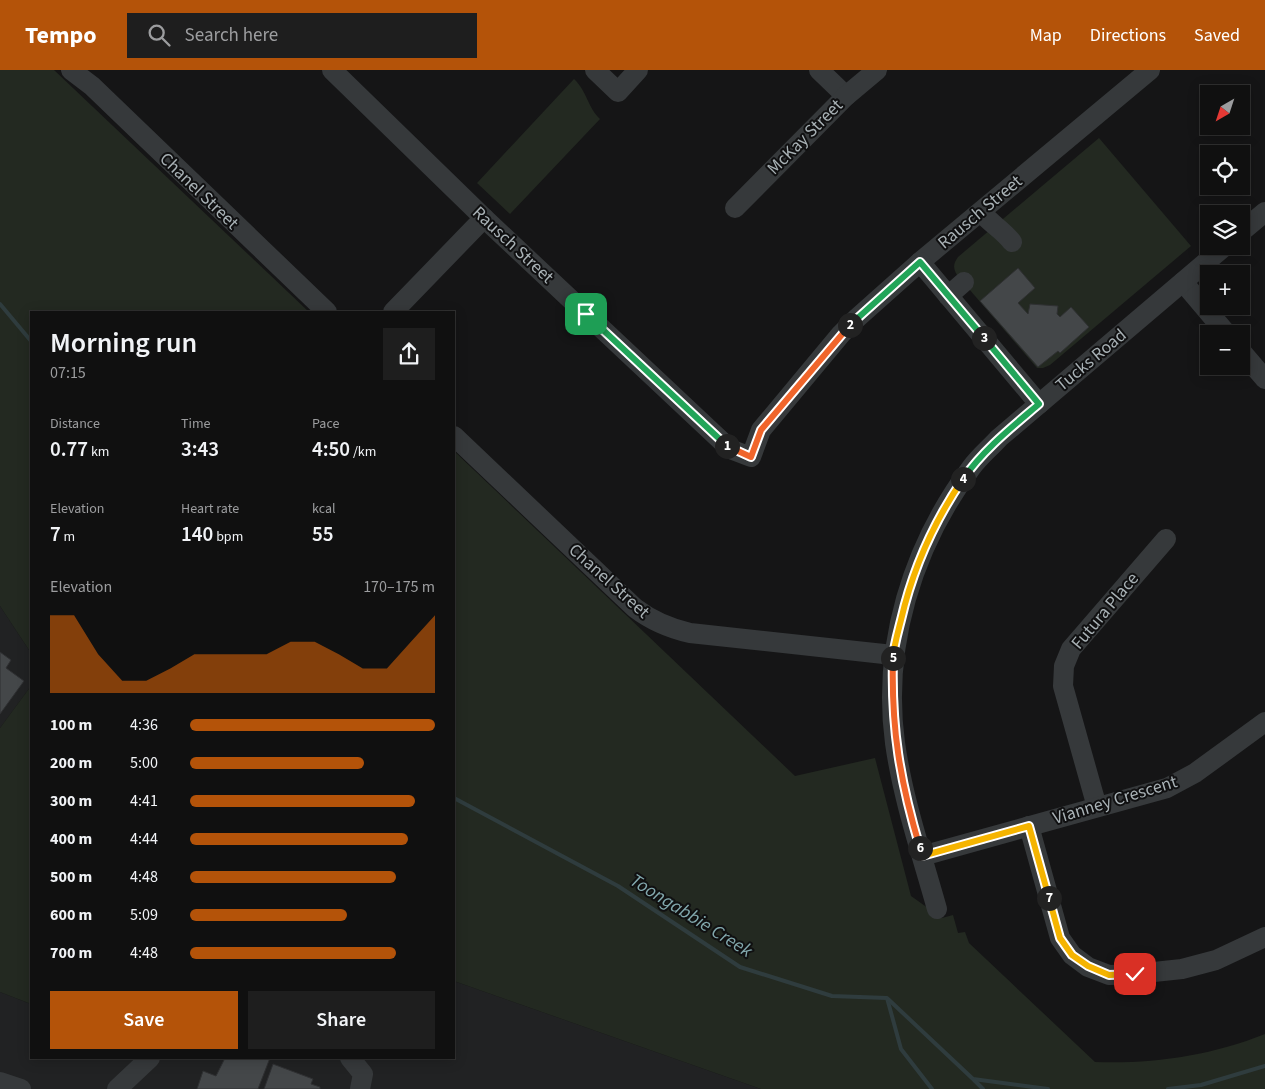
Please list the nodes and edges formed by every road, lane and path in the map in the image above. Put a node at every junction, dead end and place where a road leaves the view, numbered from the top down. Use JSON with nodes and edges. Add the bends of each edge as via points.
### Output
{"nodes":[{"id":1,"x":71,"y":70,"type":"edge"},
{"id":2,"x":332,"y":70,"type":"edge"},
{"id":3,"x":595,"y":70,"type":"edge"},
{"id":4,"x":638,"y":70,"type":"edge"},
{"id":5,"x":819,"y":70,"type":"edge"},
{"id":6,"x":877,"y":70,"type":"edge"},
{"id":7,"x":1150,"y":70,"type":"edge"},
{"id":8,"x":846,"y":96,"type":"junction"},
{"id":9,"x":735,"y":208,"type":"dead end"},
{"id":10,"x":981,"y":212,"type":"junction"},
{"id":11,"x":1265,"y":212,"type":"edge"},
{"id":12,"x":484,"y":218,"type":"junction"},
{"id":13,"x":1250,"y":224,"type":"edge"},
{"id":14,"x":1012,"y":242,"type":"dead end"},
{"id":15,"x":1214,"y":255,"type":"edge"},
{"id":16,"x":920,"y":262,"type":"junction"},
{"id":17,"x":964,"y":282,"type":"dead end"},
{"id":18,"x":1183,"y":282,"type":"junction"},
{"id":19,"x":948,"y":296,"type":"junction"},
{"id":20,"x":325,"y":311,"type":"edge"},
{"id":21,"x":394,"y":311,"type":"edge"},
{"id":22,"x":1219,"y":325,"type":"edge"},
{"id":23,"x":1250,"y":362,"type":"edge"},
{"id":24,"x":1265,"y":379,"type":"edge"},
{"id":25,"x":1039,"y":404,"type":"junction"},
{"id":26,"x":455,"y":437,"type":"edge"},
{"id":27,"x":1166,"y":539,"type":"dead end"},
{"id":28,"x":893,"y":655,"type":"junction"},
{"id":29,"x":1265,"y":722,"type":"edge"},
{"id":30,"x":1097,"y":807,"type":"junction"},
{"id":31,"x":1029,"y":826,"type":"junction"},
{"id":32,"x":922,"y":856,"type":"junction"},
{"id":33,"x":937,"y":909,"type":"dead end"},
{"id":34,"x":1265,"y":937,"type":"edge"},
{"id":35,"x":149,"y":1059,"type":"edge"},
{"id":36,"x":351,"y":1059,"type":"edge"},
{"id":37,"x":0,"y":1082,"type":"edge"},
{"id":38,"x":21,"y":1089,"type":"edge"},
{"id":39,"x":118,"y":1089,"type":"edge"},
{"id":40,"x":360,"y":1089,"type":"edge"}],
"edges":[{"from":1,"to":20,"type":"street","name":"Chanel Street","via":[[92,86]]},
{"from":2,"to":12,"type":"street","name":"Rausch Street"},
{"from":3,"to":4,"type":"street","via":[[618,92]]},
{"from":5,"to":8,"type":"street"},
{"from":6,"to":8,"type":"street","name":"McKay Street"},
{"from":7,"to":10,"type":"street","name":"Rausch Street"},
{"from":8,"to":9,"type":"street","name":"McKay Street"},
{"from":10,"to":14,"type":"street"},
{"from":10,"to":16,"type":"street","name":"Rausch Street"},
{"from":11,"to":13,"type":"street"},
{"from":12,"to":16,"type":"street","name":"Rausch Street","via":[[730,449],[751,457],[761,430],[841,334]]},
{"from":12,"to":21,"type":"street"},
{"from":15,"to":18,"type":"street","name":"Tucks Road"},
{"from":16,"to":19,"type":"street"},
{"from":17,"to":19,"type":"street"},
{"from":18,"to":22,"type":"street"},
{"from":18,"to":25,"type":"street","name":"Tucks Road"},
{"from":19,"to":25,"type":"street"},
{"from":23,"to":24,"type":"street"},
{"from":25,"to":28,"type":"street","name":"Tucks Road","via":[[972,466],[936,520],[908,589]]},
{"from":26,"to":28,"type":"street","name":"Chanel Street","via":[[649,619],[670,629],[690,633]]},
{"from":27,"to":30,"type":"street","name":"Futura Place","via":[[1071,649],[1064,666],[1064,686]]},
{"from":28,"to":32,"type":"street","name":"Tucks Road","via":[[895,744],[907,806]]},
{"from":29,"to":30,"type":"street","name":"Vianney Crescent","via":[[1195,773],[1167,788]]},
{"from":30,"to":31,"type":"street","name":"Vianney Crescent"},
{"from":31,"to":32,"type":"street","name":"Vianney Crescent"},
{"from":31,"to":34,"type":"street","via":[[1060,938],[1072,955],[1088,966],[1109,975],[1182,969],[1216,960]]},
{"from":32,"to":33,"type":"street","name":"Tucks Road"},
{"from":35,"to":39,"type":"street"},
{"from":36,"to":40,"type":"street","via":[[363,1074]]},
{"from":37,"to":38,"type":"street"}]}
